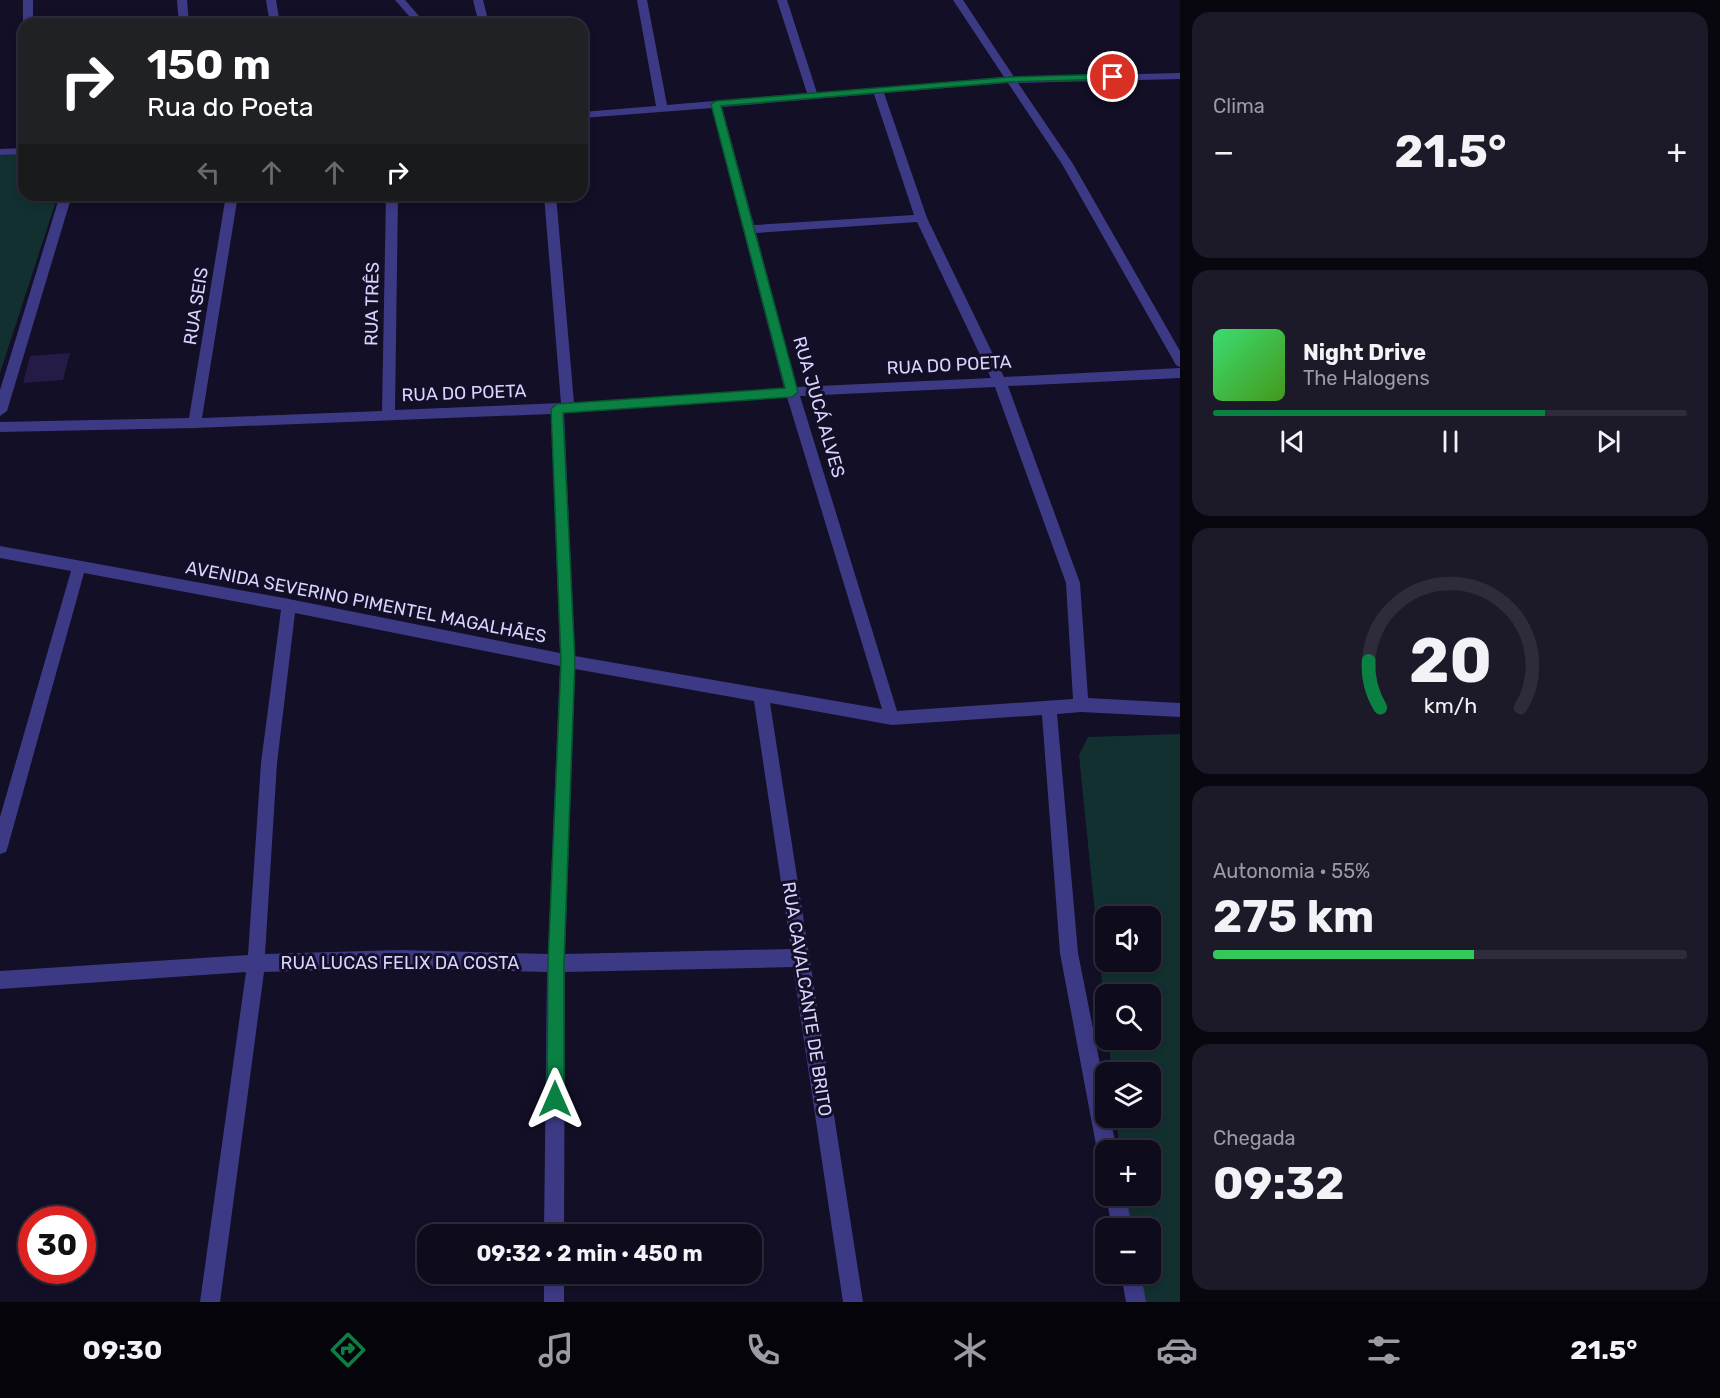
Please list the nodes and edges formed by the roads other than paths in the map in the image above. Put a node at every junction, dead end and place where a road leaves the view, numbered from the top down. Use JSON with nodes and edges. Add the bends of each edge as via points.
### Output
{"nodes":[{"id":1,"x":28,"y":0,"type":"edge"},
{"id":2,"x":182,"y":0,"type":"edge"},
{"id":3,"x":271,"y":0,"type":"edge"},
{"id":4,"x":400,"y":0,"type":"edge"},
{"id":5,"x":478,"y":0,"type":"edge"},
{"id":6,"x":642,"y":0,"type":"edge"},
{"id":7,"x":782,"y":0,"type":"edge"},
{"id":8,"x":958,"y":0,"type":"edge"},
{"id":9,"x":28,"y":18,"type":"edge"},
{"id":10,"x":184,"y":18,"type":"edge"},
{"id":11,"x":274,"y":18,"type":"edge"},
{"id":12,"x":416,"y":18,"type":"edge"},
{"id":13,"x":482,"y":18,"type":"edge"},
{"id":14,"x":1180,"y":76,"type":"edge"},
{"id":15,"x":1010,"y":80,"type":"junction"},
{"id":16,"x":878,"y":90,"type":"junction"},
{"id":17,"x":813,"y":95,"type":"junction"},
{"id":18,"x":716,"y":104,"type":"junction"},
{"id":19,"x":662,"y":109,"type":"junction"},
{"id":20,"x":588,"y":115,"type":"edge"},
{"id":21,"x":18,"y":151,"type":"edge"},
{"id":22,"x":0,"y":152,"type":"edge"},
{"id":23,"x":64,"y":201,"type":"edge"},
{"id":24,"x":231,"y":201,"type":"edge"},
{"id":25,"x":392,"y":201,"type":"edge"},
{"id":26,"x":550,"y":201,"type":"edge"},
{"id":27,"x":921,"y":218,"type":"junction"},
{"id":28,"x":751,"y":229,"type":"junction"},
{"id":29,"x":1180,"y":362,"type":"edge"},
{"id":30,"x":1180,"y":373,"type":"edge"},
{"id":31,"x":999,"y":380,"type":"junction"},
{"id":32,"x":792,"y":392,"type":"junction"},
{"id":33,"x":562,"y":409,"type":"junction"},
{"id":34,"x":0,"y":411,"type":"edge"},
{"id":35,"x":388,"y":414,"type":"junction"},
{"id":36,"x":195,"y":423,"type":"junction"},
{"id":37,"x":0,"y":427,"type":"edge"},
{"id":38,"x":0,"y":552,"type":"edge"},
{"id":39,"x":79,"y":567,"type":"junction"},
{"id":40,"x":289,"y":605,"type":"junction"},
{"id":41,"x":568,"y":661,"type":"junction"},
{"id":42,"x":761,"y":696,"type":"junction"},
{"id":43,"x":1082,"y":705,"type":"junction"},
{"id":44,"x":1049,"y":707,"type":"junction"},
{"id":45,"x":1180,"y":710,"type":"edge"},
{"id":46,"x":892,"y":718,"type":"junction"},
{"id":47,"x":0,"y":846,"type":"edge"},
{"id":48,"x":801,"y":958,"type":"junction"},
{"id":49,"x":256,"y":963,"type":"junction"},
{"id":50,"x":556,"y":963,"type":"junction"},
{"id":51,"x":0,"y":980,"type":"edge"},
{"id":52,"x":1105,"y":1140,"type":"edge"},
{"id":53,"x":554,"y":1224,"type":"edge"},
{"id":54,"x":554,"y":1284,"type":"edge"},
{"id":55,"x":1133,"y":1284,"type":"edge"},
{"id":56,"x":210,"y":1302,"type":"edge"},
{"id":57,"x":554,"y":1302,"type":"edge"},
{"id":58,"x":853,"y":1302,"type":"edge"},
{"id":59,"x":1137,"y":1302,"type":"edge"}],
"edges":[{"from":1,"to":9,"type":"street"},
{"from":2,"to":10,"type":"street"},
{"from":3,"to":11,"type":"street"},
{"from":4,"to":12,"type":"street"},
{"from":5,"to":13,"type":"street"},
{"from":6,"to":19,"type":"street"},
{"from":7,"to":17,"type":"street"},
{"from":8,"to":15,"type":"street"},
{"from":14,"to":15,"type":"street"},
{"from":15,"to":16,"type":"street"},
{"from":15,"to":29,"type":"street","via":[[1067,164]]},
{"from":16,"to":17,"type":"street"},
{"from":16,"to":27,"type":"street"},
{"from":17,"to":18,"type":"street"},
{"from":18,"to":19,"type":"street"},
{"from":18,"to":28,"type":"street","name":"RUA JUCÁ ALVES"},
{"from":19,"to":20,"type":"street"},
{"from":21,"to":22,"type":"street"},
{"from":23,"to":34,"type":"street"},
{"from":24,"to":36,"type":"street","name":"RUA SEIS"},
{"from":25,"to":35,"type":"street","name":"RUA TRÊS"},
{"from":26,"to":33,"type":"street"},
{"from":27,"to":28,"type":"street"},
{"from":27,"to":31,"type":"street"},
{"from":28,"to":32,"type":"street","name":"RUA JUCÁ ALVES"},
{"from":30,"to":31,"type":"street","name":"RUA DO POETA"},
{"from":31,"to":32,"type":"street","name":"RUA DO POETA"},
{"from":31,"to":43,"type":"street","via":[[1072,583]]},
{"from":32,"to":33,"type":"street","name":"RUA DO POETA"},
{"from":32,"to":46,"type":"street","name":"RUA JUCÁ ALVES"},
{"from":33,"to":35,"type":"street","name":"RUA DO POETA"},
{"from":33,"to":41,"type":"street"},
{"from":35,"to":36,"type":"street","name":"RUA DO POETA"},
{"from":36,"to":37,"type":"street","name":"RUA DO POETA"},
{"from":38,"to":39,"type":"street","name":"AVENIDA SEVERINO PIMENTEL MAGALHÃES"},
{"from":39,"to":40,"type":"street","name":"AVENIDA SEVERINO PIMENTEL MAGALHÃES"},
{"from":39,"to":47,"type":"street"},
{"from":40,"to":41,"type":"street","name":"AVENIDA SEVERINO PIMENTEL MAGALHÃES"},
{"from":40,"to":49,"type":"street","via":[[269,763]]},
{"from":41,"to":42,"type":"street","name":"AVENIDA SEVERINO PIMENTEL MAGALHÃES"},
{"from":41,"to":50,"type":"street"},
{"from":42,"to":46,"type":"street","name":"AVENIDA SEVERINO PIMENTEL MAGALHÃES"},
{"from":42,"to":48,"type":"street","name":"RUA CAVALCANTE DE BRITO"},
{"from":43,"to":44,"type":"street","name":"AVENIDA SEVERINO PIMENTEL MAGALHÃES"},
{"from":43,"to":45,"type":"street","name":"AVENIDA SEVERINO PIMENTEL MAGALHÃES"},
{"from":44,"to":46,"type":"street","name":"AVENIDA SEVERINO PIMENTEL MAGALHÃES"},
{"from":44,"to":52,"type":"street","via":[[1069,953]]},
{"from":48,"to":50,"type":"street","name":"RUA LUCAS FELIX DA COSTA"},
{"from":48,"to":58,"type":"street","name":"RUA CAVALCANTE DE BRITO"},
{"from":49,"to":50,"type":"street","name":"RUA LUCAS FELIX DA COSTA","via":[[400,959]]},
{"from":49,"to":51,"type":"street","name":"RUA LUCAS FELIX DA COSTA"},
{"from":49,"to":56,"type":"street"},
{"from":50,"to":53,"type":"street"},
{"from":54,"to":57,"type":"street"},
{"from":55,"to":59,"type":"street"}]}
